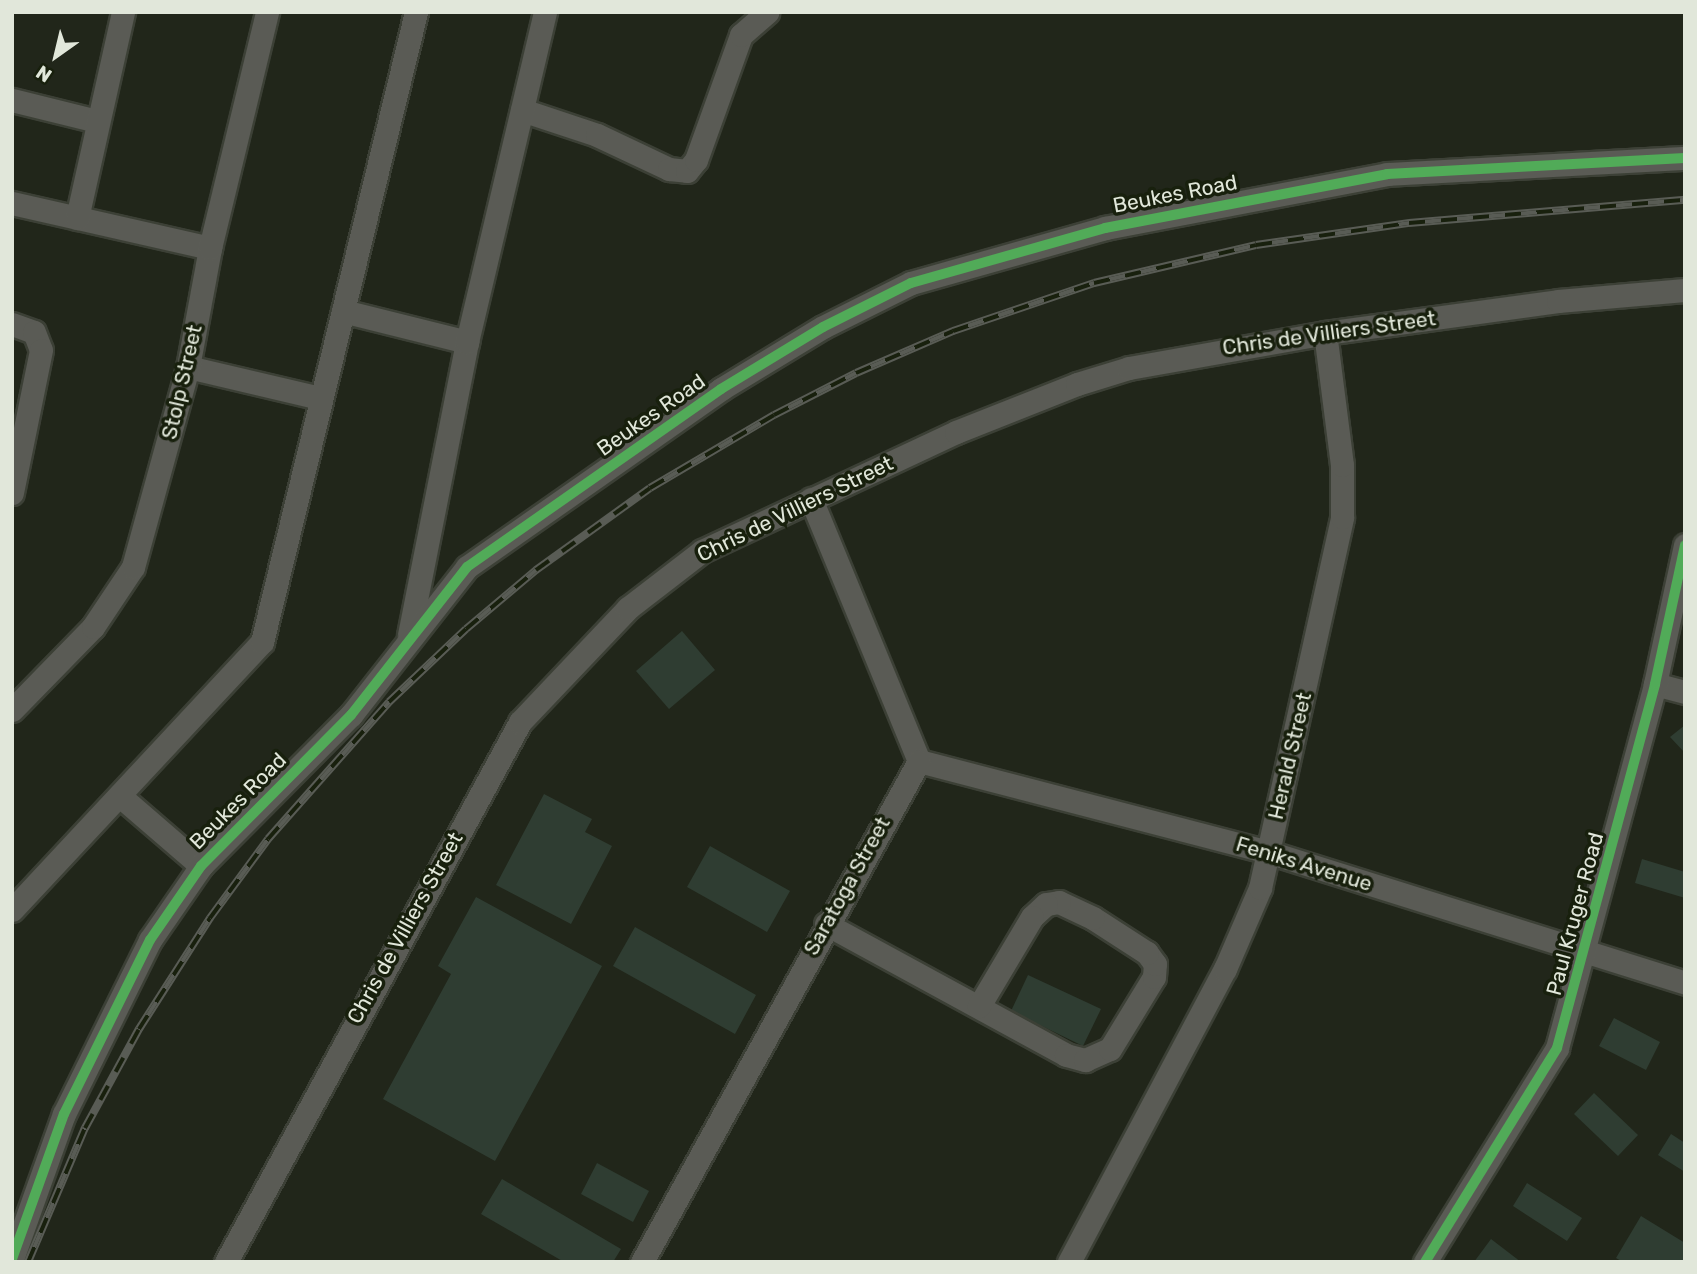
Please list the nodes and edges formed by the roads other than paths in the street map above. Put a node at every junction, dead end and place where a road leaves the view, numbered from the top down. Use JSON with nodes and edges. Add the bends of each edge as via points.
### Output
{"nodes":[{"id":1,"x":123,"y":12,"type":"edge"},
{"id":2,"x":267,"y":12,"type":"edge"},
{"id":3,"x":416,"y":12,"type":"edge"},
{"id":4,"x":545,"y":12,"type":"edge"},
{"id":5,"x":767,"y":12,"type":"edge"},
{"id":6,"x":741,"y":24,"type":"edge"},
{"id":7,"x":12,"y":100,"type":"edge"},
{"id":8,"x":522,"y":110,"type":"junction"},
{"id":9,"x":97,"y":121,"type":"junction"},
{"id":10,"x":1685,"y":158,"type":"edge"},
{"id":11,"x":12,"y":203,"type":"edge"},
{"id":12,"x":76,"y":218,"type":"junction"},
{"id":13,"x":210,"y":248,"type":"junction"},
{"id":14,"x":1685,"y":290,"type":"edge"},
{"id":15,"x":343,"y":311,"type":"junction"},
{"id":16,"x":12,"y":324,"type":"edge"},
{"id":17,"x":1325,"y":333,"type":"junction"},
{"id":18,"x":467,"y":342,"type":"junction"},
{"id":19,"x":188,"y":367,"type":"junction"},
{"id":20,"x":320,"y":398,"type":"junction"},
{"id":21,"x":12,"y":493,"type":"edge"},
{"id":22,"x":811,"y":499,"type":"junction"},
{"id":23,"x":1685,"y":545,"type":"edge"},
{"id":24,"x":408,"y":643,"type":"junction"},
{"id":25,"x":1655,"y":684,"type":"junction"},
{"id":26,"x":1685,"y":692,"type":"edge"},
{"id":27,"x":12,"y":710,"type":"edge"},
{"id":28,"x":919,"y":761,"type":"junction"},
{"id":29,"x":120,"y":796,"type":"junction"},
{"id":30,"x":1268,"y":852,"type":"junction"},
{"id":31,"x":201,"y":866,"type":"junction"},
{"id":32,"x":12,"y":910,"type":"edge"},
{"id":33,"x":826,"y":924,"type":"junction"},
{"id":34,"x":1586,"y":951,"type":"junction"},
{"id":35,"x":1685,"y":983,"type":"edge"},
{"id":36,"x":979,"y":1006,"type":"junction"},
{"id":37,"x":19,"y":1212,"type":"edge"},
{"id":38,"x":12,"y":1259,"type":"edge"},
{"id":39,"x":226,"y":1262,"type":"edge"},
{"id":40,"x":642,"y":1262,"type":"edge"},
{"id":41,"x":1069,"y":1262,"type":"edge"},
{"id":42,"x":1425,"y":1262,"type":"edge"}],
"edges":[{"from":1,"to":9,"type":"street"},
{"from":2,"to":13,"type":"street","name":"Stolp Street"},
{"from":3,"to":15,"type":"street"},
{"from":4,"to":8,"type":"street"},
{"from":5,"to":6,"type":"street"},
{"from":6,"to":8,"type":"street","via":[[696,160],[687,171],[669,169],[597,135]]},
{"from":7,"to":9,"type":"street"},
{"from":8,"to":18,"type":"street"},
{"from":9,"to":12,"type":"street"},
{"from":10,"to":24,"type":"street","name":"Beukes Road","via":[[1451,169],[1331,182],[1105,228],[911,283],[760,364],[489,550],[467,567]]},
{"from":11,"to":12,"type":"street"},
{"from":12,"to":13,"type":"street"},
{"from":13,"to":19,"type":"street","name":"Stolp Street"},
{"from":14,"to":17,"type":"street","name":"Chris de Villiers Street","via":[[1558,301]]},
{"from":15,"to":18,"type":"street"},
{"from":15,"to":20,"type":"street"},
{"from":16,"to":21,"type":"street","via":[[34,332],[41,350]]},
{"from":17,"to":22,"type":"street","name":"Chris de Villiers Street","via":[[1174,358],[1077,384]]},
{"from":17,"to":30,"type":"street","name":"Herald Street","via":[[1342,465],[1342,517]]},
{"from":18,"to":24,"type":"street"},
{"from":19,"to":20,"type":"street"},
{"from":19,"to":27,"type":"street","name":"Stolp Street","via":[[133,567],[93,627]]},
{"from":20,"to":29,"type":"street","via":[[262,642]]},
{"from":22,"to":28,"type":"street"},
{"from":22,"to":39,"type":"street","name":"Chris de Villiers Street","via":[[702,551],[661,580],[579,656],[520,722]]},
{"from":23,"to":25,"type":"street","name":"Paul Kruger Road"},
{"from":24,"to":31,"type":"street","name":"Beukes Road","via":[[351,715]]},
{"from":25,"to":26,"type":"street"},
{"from":25,"to":34,"type":"street","name":"Paul Kruger Road"},
{"from":28,"to":30,"type":"street","name":"Feniks Avenue"},
{"from":28,"to":33,"type":"street","name":"Saratoga Street"},
{"from":29,"to":31,"type":"street"},
{"from":29,"to":32,"type":"street"},
{"from":30,"to":34,"type":"street","name":"Feniks Avenue"},
{"from":30,"to":41,"type":"street","name":"Herald Street","via":[[1253,908],[1236,947]]},
{"from":31,"to":37,"type":"street","name":"Beukes Road","via":[[150,940]]},
{"from":33,"to":36,"type":"street"},
{"from":33,"to":40,"type":"street","name":"Saratoga Street"},
{"from":34,"to":35,"type":"street","name":"Feniks Avenue"},
{"from":34,"to":42,"type":"street","name":"Paul Kruger Road","via":[[1549,1065]]},
{"from":36,"to":36,"type":"street","via":[[1032,917],[1046,904],[1059,902],[1093,918],[1147,953],[1155,964],[1154,977],[1119,1037],[1110,1049],[1093,1058],[1066,1055]]},
{"from":37,"to":38,"type":"street","name":"Beukes Road"}]}
